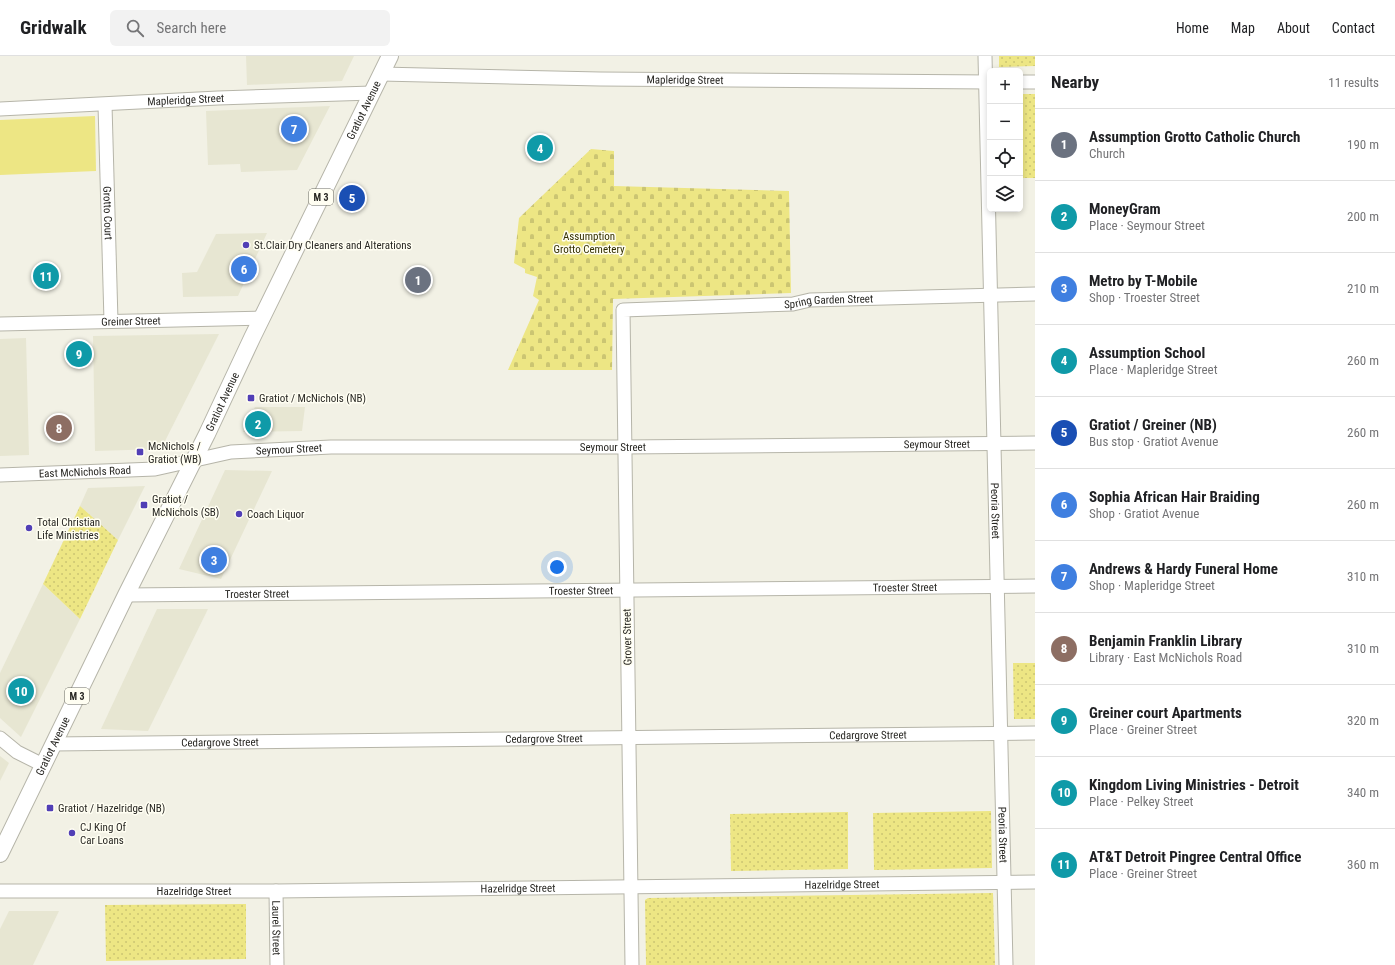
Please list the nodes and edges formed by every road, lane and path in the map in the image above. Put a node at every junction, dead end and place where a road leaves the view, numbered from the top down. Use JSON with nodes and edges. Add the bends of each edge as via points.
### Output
{"nodes":[{"id":1,"x":390,"y":56,"type":"edge"},
{"id":2,"x":985,"y":56,"type":"edge"},
{"id":3,"x":987,"y":73,"type":"edge"},
{"id":4,"x":381,"y":74,"type":"junction"},
{"id":5,"x":987,"y":82,"type":"edge"},
{"id":6,"x":1023,"y":82,"type":"edge"},
{"id":7,"x":1035,"y":82,"type":"edge"},
{"id":8,"x":372,"y":93,"type":"junction"},
{"id":9,"x":988,"y":104,"type":"edge"},
{"id":10,"x":105,"y":105,"type":"junction"},
{"id":11,"x":0,"y":109,"type":"edge"},
{"id":12,"x":1035,"y":294,"type":"edge"},
{"id":13,"x":990,"y":295,"type":"junction"},
{"id":14,"x":623,"y":310,"type":"joint"},
{"id":15,"x":262,"y":318,"type":"junction"},
{"id":16,"x":111,"y":321,"type":"junction"},
{"id":17,"x":0,"y":324,"type":"edge"},
{"id":18,"x":1035,"y":443,"type":"edge"},
{"id":19,"x":993,"y":444,"type":"junction"},
{"id":20,"x":624,"y":447,"type":"junction"},
{"id":21,"x":193,"y":460,"type":"junction"},
{"id":22,"x":0,"y":475,"type":"edge"},
{"id":23,"x":996,"y":586,"type":"junction"},
{"id":24,"x":1035,"y":586,"type":"edge"},
{"id":25,"x":626,"y":590,"type":"junction"},
{"id":26,"x":126,"y":595,"type":"junction"},
{"id":27,"x":1000,"y":734,"type":"junction"},
{"id":28,"x":1035,"y":734,"type":"edge"},
{"id":29,"x":0,"y":738,"type":"edge"},
{"id":30,"x":628,"y":739,"type":"junction"},
{"id":31,"x":53,"y":744,"type":"junction"},
{"id":32,"x":43,"y":765,"type":"junction"},
{"id":33,"x":0,"y":854,"type":"edge"},
{"id":34,"x":1004,"y":882,"type":"junction"},
{"id":35,"x":1035,"y":882,"type":"edge"},
{"id":36,"x":631,"y":887,"type":"junction"},
{"id":37,"x":0,"y":891,"type":"edge"},
{"id":38,"x":276,"y":891,"type":"junction"},
{"id":39,"x":277,"y":965,"type":"edge"},
{"id":40,"x":632,"y":965,"type":"edge"},
{"id":41,"x":1006,"y":965,"type":"edge"}],
"edges":[{"from":1,"to":4,"type":"main road","name":"Gratiot Avenue","number":"M 3"},
{"from":2,"to":3,"type":"street","name":"Peoria Street"},
{"from":4,"to":5,"type":"street","name":"Mapleridge Street","via":[[608,79]]},
{"from":4,"to":8,"type":"main road","name":"Gratiot Avenue","number":"M 3"},
{"from":6,"to":7,"type":"street"},
{"from":8,"to":10,"type":"street","name":"Mapleridge Street"},
{"from":8,"to":15,"type":"main road","name":"Gratiot Avenue","number":"M 3"},
{"from":9,"to":13,"type":"street","name":"Peoria Street"},
{"from":10,"to":11,"type":"street","name":"Mapleridge Street"},
{"from":10,"to":16,"type":"street","name":"Grotto Court"},
{"from":12,"to":13,"type":"street","name":"Spring Garden Street"},
{"from":13,"to":14,"type":"street","name":"Spring Garden Street","via":[[810,300],[793,304]]},
{"from":13,"to":19,"type":"street","name":"Peoria Street"},
{"from":14,"to":20,"type":"street","name":"Grover Street"},
{"from":15,"to":16,"type":"street","name":"Greiner Street"},
{"from":15,"to":21,"type":"main road","name":"Gratiot Avenue","number":"M 3"},
{"from":16,"to":17,"type":"street","name":"Greiner Street"},
{"from":18,"to":19,"type":"street","name":"Seymour Street"},
{"from":19,"to":20,"type":"street","name":"Seymour Street"},
{"from":19,"to":23,"type":"street","name":"Peoria Street"},
{"from":20,"to":21,"type":"street","name":"Seymour Street","via":[[331,447],[231,452]]},
{"from":20,"to":25,"type":"street","name":"Grover Street"},
{"from":21,"to":22,"type":"street","name":"East McNichols Road","via":[[155,469]]},
{"from":21,"to":26,"type":"main road","name":"Gratiot Avenue","number":"M 3"},
{"from":23,"to":24,"type":"street","name":"Troester Street"},
{"from":23,"to":25,"type":"street","name":"Troester Street"},
{"from":23,"to":27,"type":"street","name":"Peoria Street"},
{"from":25,"to":26,"type":"street","name":"Troester Street"},
{"from":25,"to":30,"type":"street","name":"Grover Street"},
{"from":26,"to":31,"type":"main road","name":"Gratiot Avenue","number":"M 3"},
{"from":27,"to":28,"type":"street","name":"Cedargrove Street"},
{"from":27,"to":30,"type":"street","name":"Cedargrove Street"},
{"from":27,"to":34,"type":"street","name":"Peoria Street"},
{"from":29,"to":32,"type":"street","via":[[17,752]]},
{"from":30,"to":31,"type":"street","name":"Cedargrove Street"},
{"from":30,"to":36,"type":"street","name":"Grover Street"},
{"from":31,"to":32,"type":"main road","name":"Gratiot Avenue","number":"M 3"},
{"from":32,"to":33,"type":"main road","name":"Gratiot Avenue","number":"M 3"},
{"from":34,"to":35,"type":"street","name":"Hazelridge Street"},
{"from":34,"to":36,"type":"street","name":"Hazelridge Street"},
{"from":34,"to":41,"type":"street","name":"Peoria Street"},
{"from":36,"to":38,"type":"street","name":"Hazelridge Street"},
{"from":36,"to":40,"type":"street","name":"Grover Street"},
{"from":37,"to":38,"type":"street","name":"Hazelridge Street"},
{"from":38,"to":39,"type":"street","name":"Laurel Street"}]}
